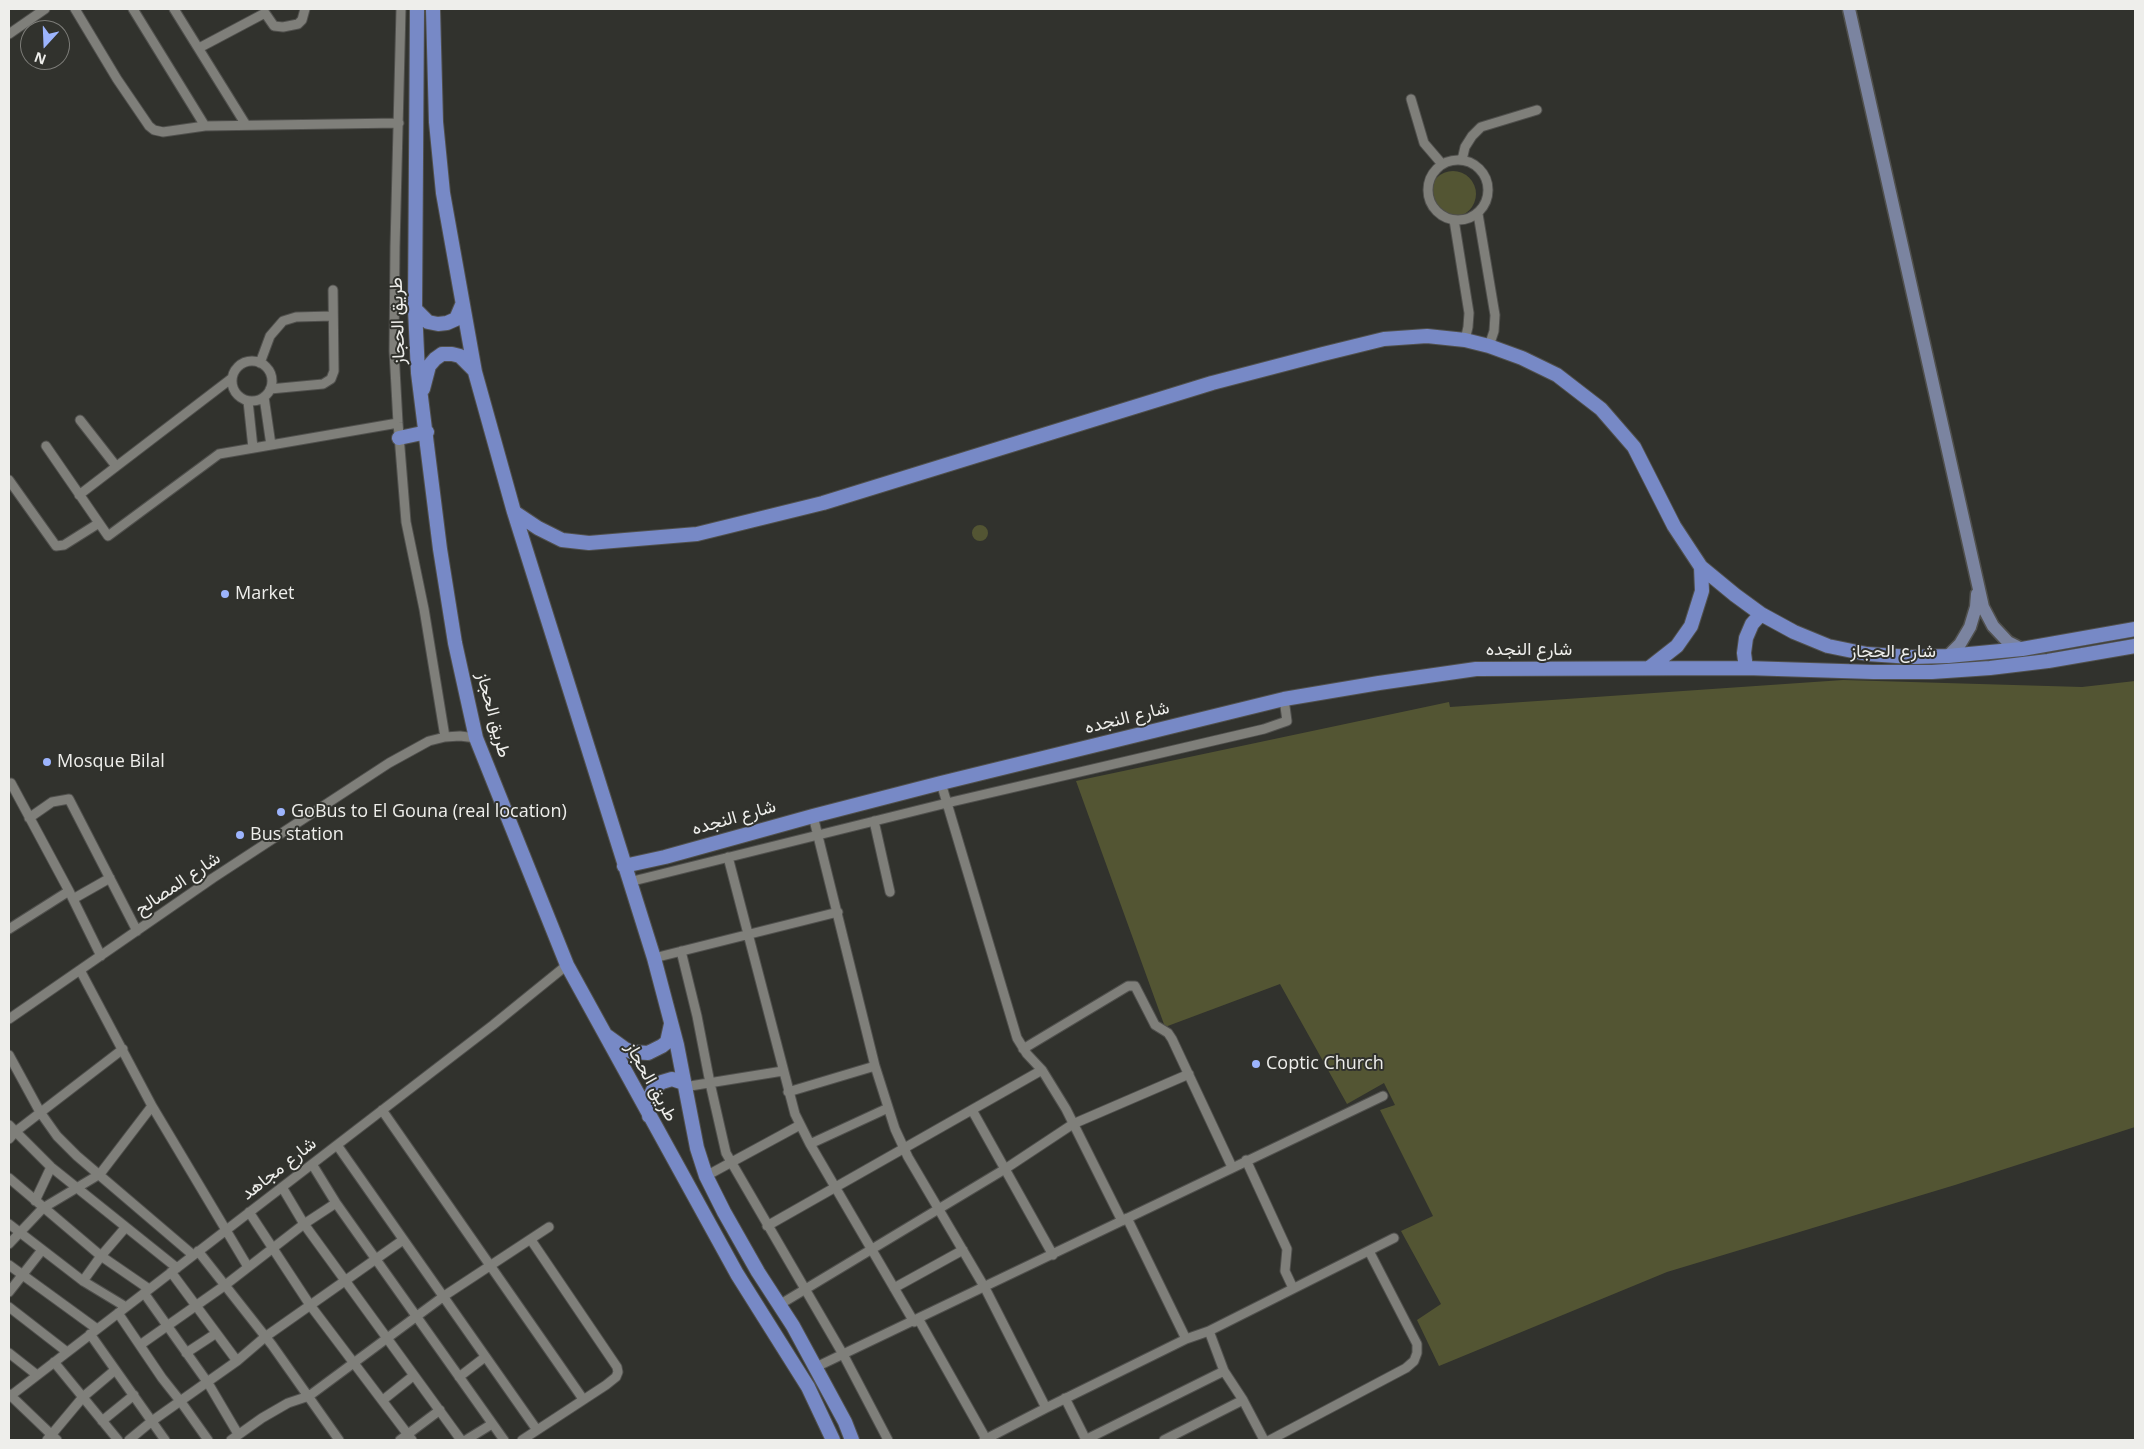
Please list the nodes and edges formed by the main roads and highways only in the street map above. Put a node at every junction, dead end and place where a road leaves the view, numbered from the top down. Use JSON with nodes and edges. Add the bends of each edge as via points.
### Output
{"nodes":[{"id":1,"x":417,"y":9,"type":"edge"},
{"id":2,"x":433,"y":9,"type":"edge"},
{"id":3,"x":462,"y":305,"type":"junction"},
{"id":4,"x":415,"y":309,"type":"junction"},
{"id":5,"x":475,"y":372,"type":"junction"},
{"id":6,"x":421,"y":397,"type":"junction"},
{"id":7,"x":398,"y":431,"type":"road end"},
{"id":8,"x":427,"y":432,"type":"junction"},
{"id":9,"x":514,"y":512,"type":"junction"},
{"id":10,"x":1701,"y":567,"type":"junction"},
{"id":11,"x":1761,"y":614,"type":"junction"},
{"id":12,"x":2135,"y":629,"type":"edge"},
{"id":13,"x":2135,"y":646,"type":"edge"},
{"id":14,"x":1648,"y":668,"type":"junction"},
{"id":15,"x":1746,"y":668,"type":"junction"},
{"id":16,"x":624,"y":866,"type":"junction"},
{"id":17,"x":671,"y":1022,"type":"junction"},
{"id":18,"x":603,"y":1033,"type":"junction"},
{"id":19,"x":684,"y":1085,"type":"junction"},
{"id":20,"x":649,"y":1116,"type":"junction"},
{"id":21,"x":833,"y":1440,"type":"edge"},
{"id":22,"x":852,"y":1440,"type":"edge"}],
"edges":[{"from":1,"to":4,"type":"main road","name":"طريق الحجاز"},
{"from":2,"to":3,"type":"main road","name":"طريق الحجاز","via":[[436,122],[443,193]]},
{"from":3,"to":4,"type":"main road","via":[[456,319],[438,324],[428,322]]},
{"from":3,"to":5,"type":"main road","name":"طريق الحجاز"},
{"from":4,"to":6,"type":"main road","name":"طريق الحجاز"},
{"from":5,"to":6,"type":"main road","via":[[460,356],[442,354],[429,366]]},
{"from":5,"to":9,"type":"main road","name":"طريق الحجاز"},
{"from":6,"to":8,"type":"main road","name":"طريق الحجاز"},
{"from":7,"to":8,"type":"main road"},
{"from":8,"to":18,"type":"main road","name":"طريق الحجاز","via":[[455,643],[476,738],[567,965]]},
{"from":9,"to":10,"type":"main road","name":"شارع الحجاز","via":[[562,540],[589,543],[696,534],[823,503],[1212,383],[1384,339],[1427,336],[1465,340],[1522,358],[1557,374],[1601,409],[1634,447],[1674,526]]},
{"from":9,"to":16,"type":"main road","name":"طريق الحجاز"},
{"from":10,"to":11,"type":"main road","name":"شارع الحجاز"},
{"from":10,"to":14,"type":"main road","via":[[1700,597],[1691,626],[1668,654]]},
{"from":11,"to":12,"type":"main road","name":"شارع الحجاز","via":[[1828,646],[1867,654],[1948,656],[2022,649]]},
{"from":11,"to":15,"type":"main road","via":[[1746,638]]},
{"from":13,"to":15,"type":"main road","name":"شارع الحجاز","via":[[2048,661],[1961,670],[1873,672]]},
{"from":14,"to":15,"type":"main road","name":"شارع الحجاز"},
{"from":14,"to":16,"type":"main road","name":"شارع النجده","via":[[1476,669],[1284,700],[941,783]]},
{"from":16,"to":17,"type":"main road","name":"طريق الحجاز"},
{"from":17,"to":18,"type":"main road","via":[[667,1042],[648,1053],[625,1049]]},
{"from":17,"to":19,"type":"main road","name":"طريق الحجاز"},
{"from":18,"to":20,"type":"main road","name":"طريق الحجاز"},
{"from":19,"to":20,"type":"main road","via":[[672,1079],[654,1088],[649,1099]]},
{"from":19,"to":22,"type":"main road","name":"طريق الحجاز","via":[[706,1176],[738,1240],[793,1326]]},
{"from":20,"to":21,"type":"main road","name":"طريق الحجاز","via":[[737,1274],[808,1387]]}]}
